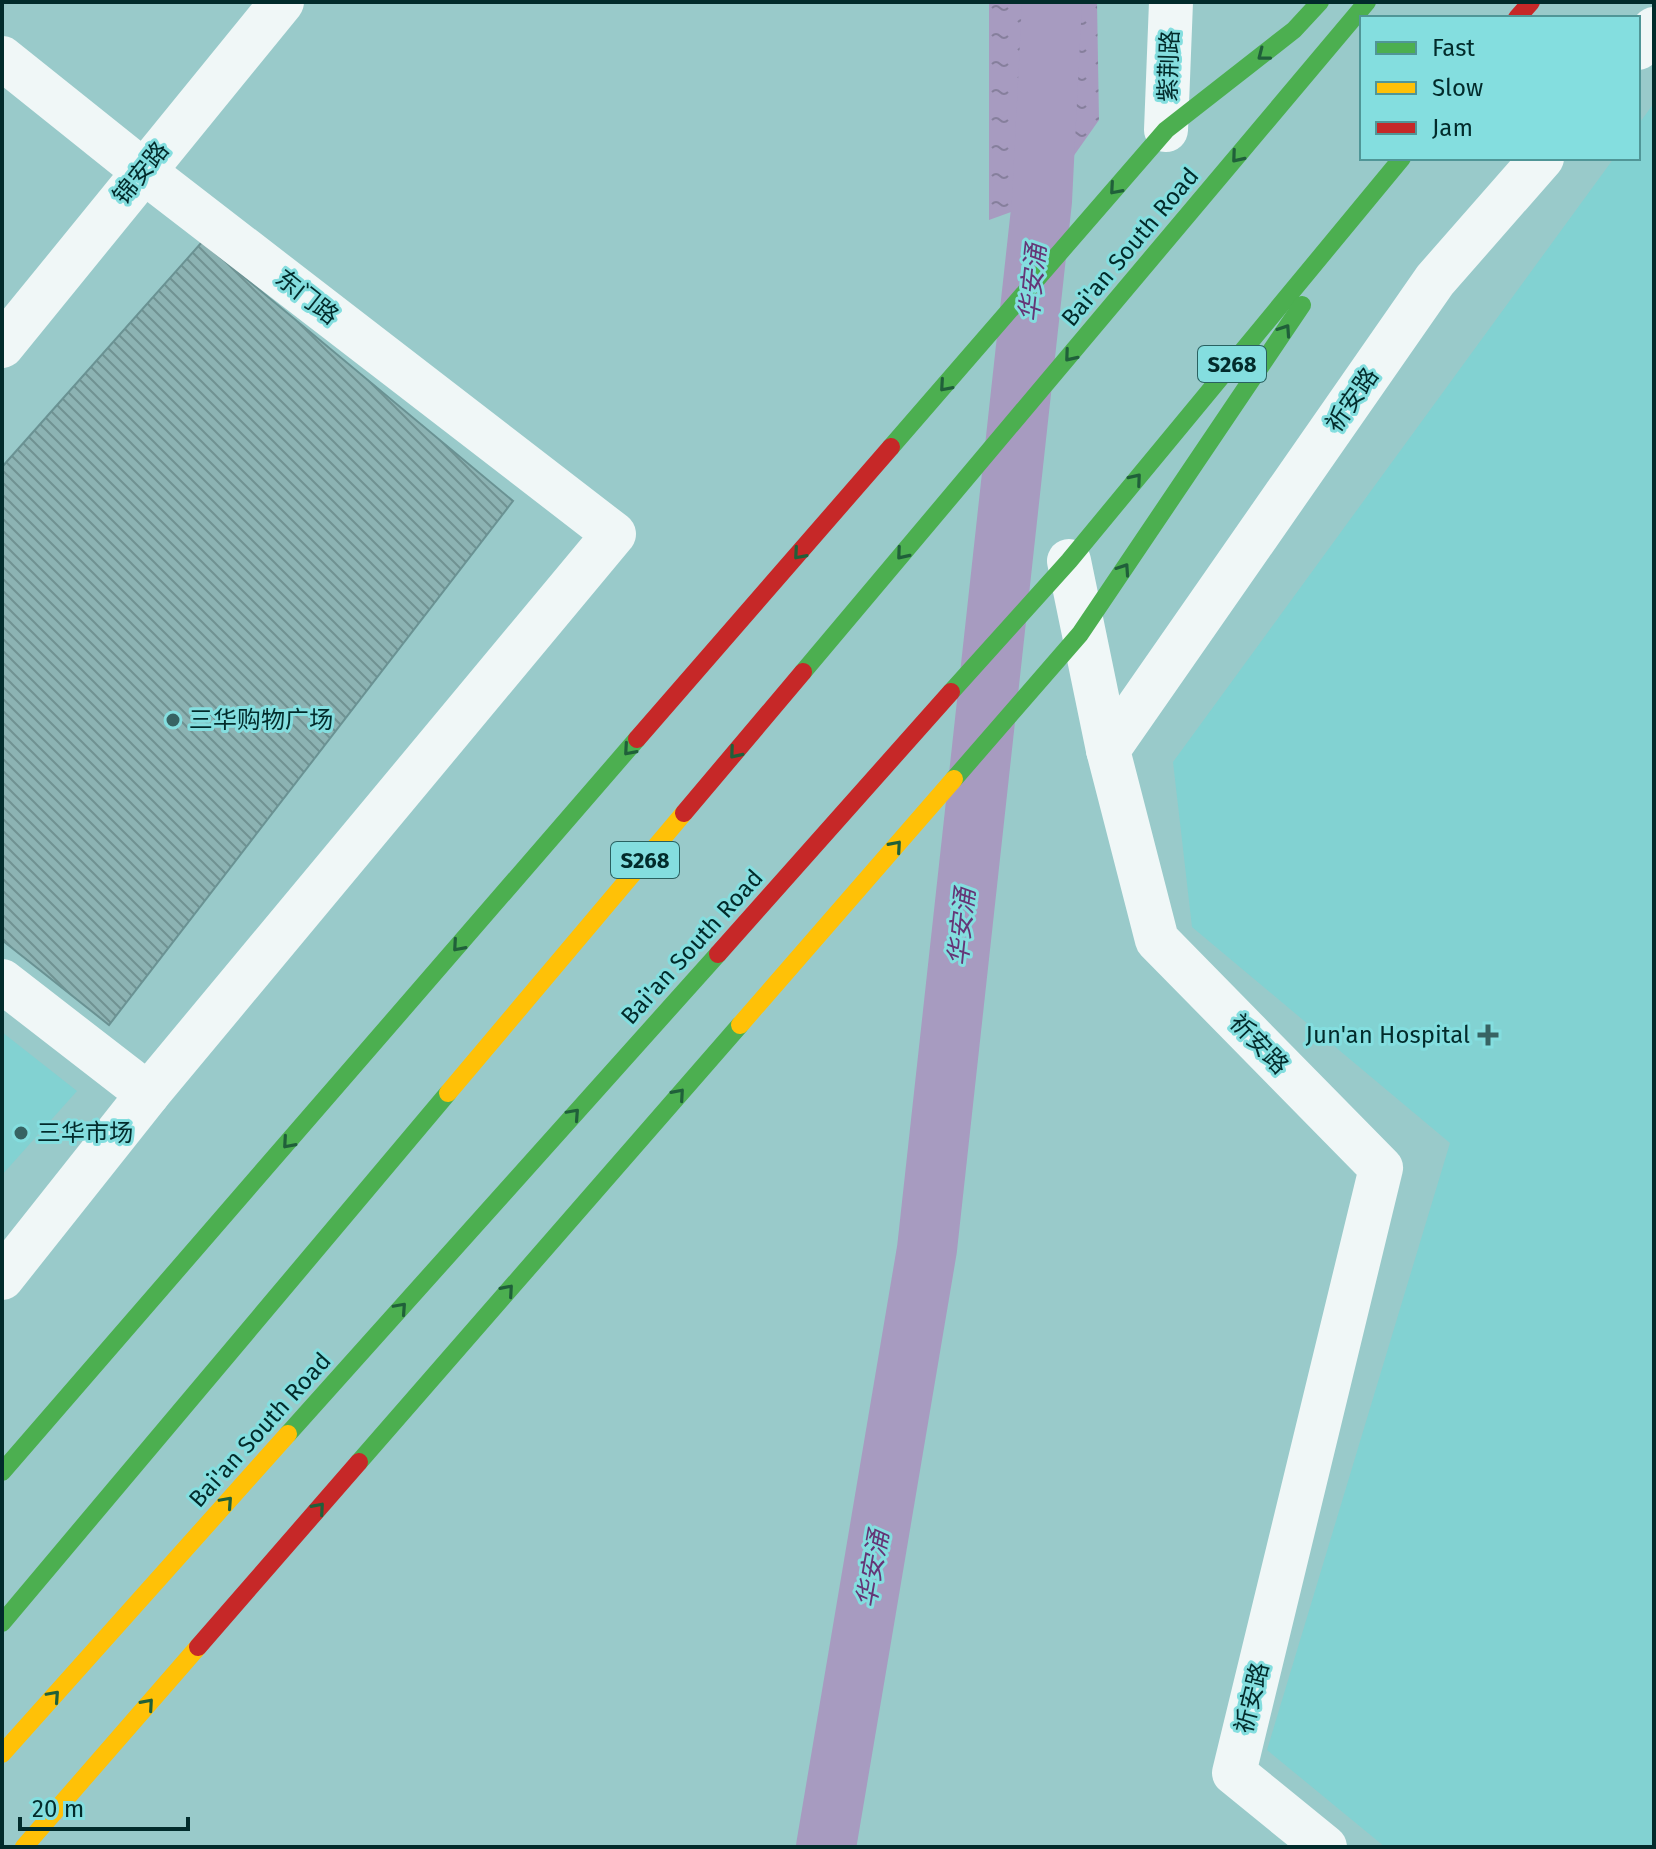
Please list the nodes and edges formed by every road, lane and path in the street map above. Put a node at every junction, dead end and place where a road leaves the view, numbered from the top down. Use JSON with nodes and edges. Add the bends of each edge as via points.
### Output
{"nodes":[{"id":1,"x":282,"y":2,"type":"edge"},
{"id":2,"x":1171,"y":2,"type":"edge"},
{"id":3,"x":1367,"y":2,"type":"edge"},
{"id":4,"x":1305,"y":11,"type":"edge"},
{"id":5,"x":1654,"y":29,"type":"edge"},
{"id":6,"x":1640,"y":46,"type":"edge"},
{"id":7,"x":2,"y":58,"type":"edge"},
{"id":8,"x":1166,"y":130,"type":"junction"},
{"id":9,"x":1540,"y":160,"type":"edge"},
{"id":10,"x":1398,"y":163,"type":"edge"},
{"id":11,"x":142,"y":170,"type":"junction"},
{"id":12,"x":2,"y":346,"type":"edge"},
{"id":13,"x":1069,"y":561,"type":"junction"},
{"id":14,"x":1082,"y":632,"type":"junction"},
{"id":15,"x":1108,"y":750,"type":"junction"},
{"id":16,"x":2,"y":981,"type":"edge"},
{"id":17,"x":148,"y":1094,"type":"junction"},
{"id":18,"x":2,"y":1278,"type":"edge"},
{"id":19,"x":2,"y":1472,"type":"edge"},
{"id":20,"x":2,"y":1623,"type":"edge"},
{"id":21,"x":2,"y":1754,"type":"edge"},
{"id":22,"x":24,"y":1847,"type":"edge"},
{"id":23,"x":1325,"y":1847,"type":"edge"}],
"edges":[{"from":1,"to":11,"type":"street","name":"锦安路"},
{"from":2,"to":8,"type":"street","name":"紫荆路"},
{"from":3,"to":20,"type":"main road","name":"Bai'an South Road","number":"S268","one_way":true},
{"from":4,"to":8,"type":"main road","one_way":true},
{"from":5,"to":6,"type":"street"},
{"from":7,"to":11,"type":"street","name":"东门路"},
{"from":8,"to":19,"type":"main road","one_way":true},
{"from":9,"to":15,"type":"street","name":"祈安路","via":[[1435,280]]},
{"from":13,"to":10,"type":"main road","name":"Bai'an South Road","number":"S268","one_way":true},
{"from":14,"to":10,"type":"main road","one_way":true},
{"from":11,"to":12,"type":"street","name":"锦安路"},
{"from":11,"to":17,"type":"street","name":"东门路","via":[[614,534]]},
{"from":13,"to":14,"type":"street"},
{"from":21,"to":13,"type":"main road","name":"Bai'an South Road","number":"S268","one_way":true},
{"from":14,"to":15,"type":"street"},
{"from":22,"to":14,"type":"main road","one_way":true},
{"from":15,"to":23,"type":"street","name":"祈安路","via":[[1157,940],[1381,1168],[1234,1773]]},
{"from":16,"to":17,"type":"street"},
{"from":17,"to":18,"type":"street"}]}
